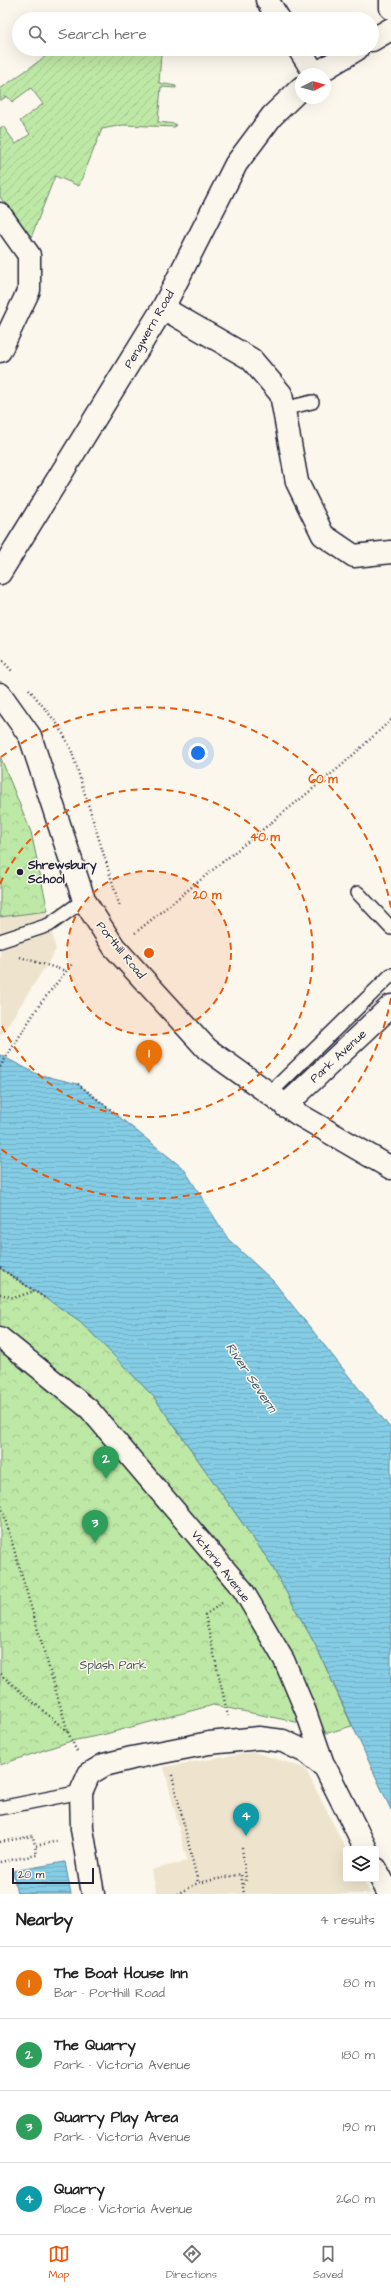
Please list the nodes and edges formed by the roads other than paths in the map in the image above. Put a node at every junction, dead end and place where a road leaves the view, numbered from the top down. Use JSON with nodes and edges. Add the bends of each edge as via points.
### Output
{"nodes":[{"id":1,"x":267,"y":0,"type":"edge"},
{"id":2,"x":391,"y":0,"type":"edge"},
{"id":3,"x":391,"y":8,"type":"edge"},
{"id":4,"x":275,"y":12,"type":"edge"},
{"id":5,"x":391,"y":29,"type":"edge"},
{"id":6,"x":379,"y":36,"type":"edge"},
{"id":7,"x":304,"y":56,"type":"edge"},
{"id":8,"x":346,"y":56,"type":"edge"},
{"id":9,"x":312,"y":68,"type":"edge"},
{"id":10,"x":326,"y":68,"type":"edge"},
{"id":11,"x":295,"y":94,"type":"edge"},
{"id":12,"x":0,"y":214,"type":"edge"},
{"id":13,"x":163,"y":308,"type":"junction"},
{"id":14,"x":0,"y":351,"type":"edge"},
{"id":15,"x":312,"y":402,"type":"dead end"},
{"id":16,"x":283,"y":409,"type":"junction"},
{"id":17,"x":391,"y":552,"type":"edge"},
{"id":18,"x":0,"y":574,"type":"edge"},
{"id":19,"x":0,"y":694,"type":"edge"},
{"id":20,"x":358,"y":893,"type":"dead end"},
{"id":21,"x":84,"y":900,"type":"junction"},
{"id":22,"x":391,"y":928,"type":"edge"},
{"id":23,"x":0,"y":941,"type":"edge"},
{"id":24,"x":391,"y":975,"type":"edge"},
{"id":25,"x":391,"y":1006,"type":"edge"},
{"id":26,"x":277,"y":1100,"type":"junction"},
{"id":27,"x":391,"y":1168,"type":"edge"},
{"id":28,"x":0,"y":1337,"type":"edge"},
{"id":29,"x":324,"y":1767,"type":"junction"},
{"id":30,"x":85,"y":1783,"type":"junction"},
{"id":31,"x":0,"y":1808,"type":"edge"},
{"id":32,"x":364,"y":1846,"type":"edge"},
{"id":33,"x":379,"y":1875,"type":"edge"},
{"id":34,"x":92,"y":1894,"type":"edge"},
{"id":35,"x":389,"y":1894,"type":"edge"}],
"edges":[{"from":1,"to":4,"type":"street"},
{"from":2,"to":3,"type":"street"},
{"from":5,"to":6,"type":"street"},
{"from":7,"to":9,"type":"street"},
{"from":8,"to":10,"type":"street"},
{"from":11,"to":13,"type":"street","name":"Pengwern Road","via":[[272,116],[236,164]]},
{"from":12,"to":14,"type":"street","via":[[29,255],[29,290]]},
{"from":13,"to":16,"type":"street","via":[[251,359],[281,394]]},
{"from":13,"to":18,"type":"street","name":"Pengwern Road"},
{"from":15,"to":16,"type":"lane"},
{"from":16,"to":17,"type":"street","via":[[297,482],[323,534],[354,556]]},
{"from":19,"to":21,"type":"street","name":"Porthill Road","via":[[30,736]]},
{"from":20,"to":22,"type":"lane"},
{"from":21,"to":23,"type":"lane","via":[[49,925]]},
{"from":21,"to":26,"type":"street","name":"Porthill Road","via":[[114,947],[207,1049]]},
{"from":24,"to":26,"type":"lane"},
{"from":25,"to":26,"type":"street","name":"Park Avenue"},
{"from":26,"to":27,"type":"street","name":"Porthill Road"},
{"from":28,"to":29,"type":"street","name":"Victoria Avenue","via":[[89,1409],[243,1590],[284,1660],[306,1712]]},
{"from":29,"to":30,"type":"street","via":[[306,1752],[283,1741],[259,1738],[168,1751],[104,1766]]},
{"from":29,"to":32,"type":"street","name":"Victoria Avenue"},
{"from":30,"to":31,"type":"lane"},
{"from":30,"to":34,"type":"street","via":[[82,1829]]},
{"from":33,"to":35,"type":"street"}]}
